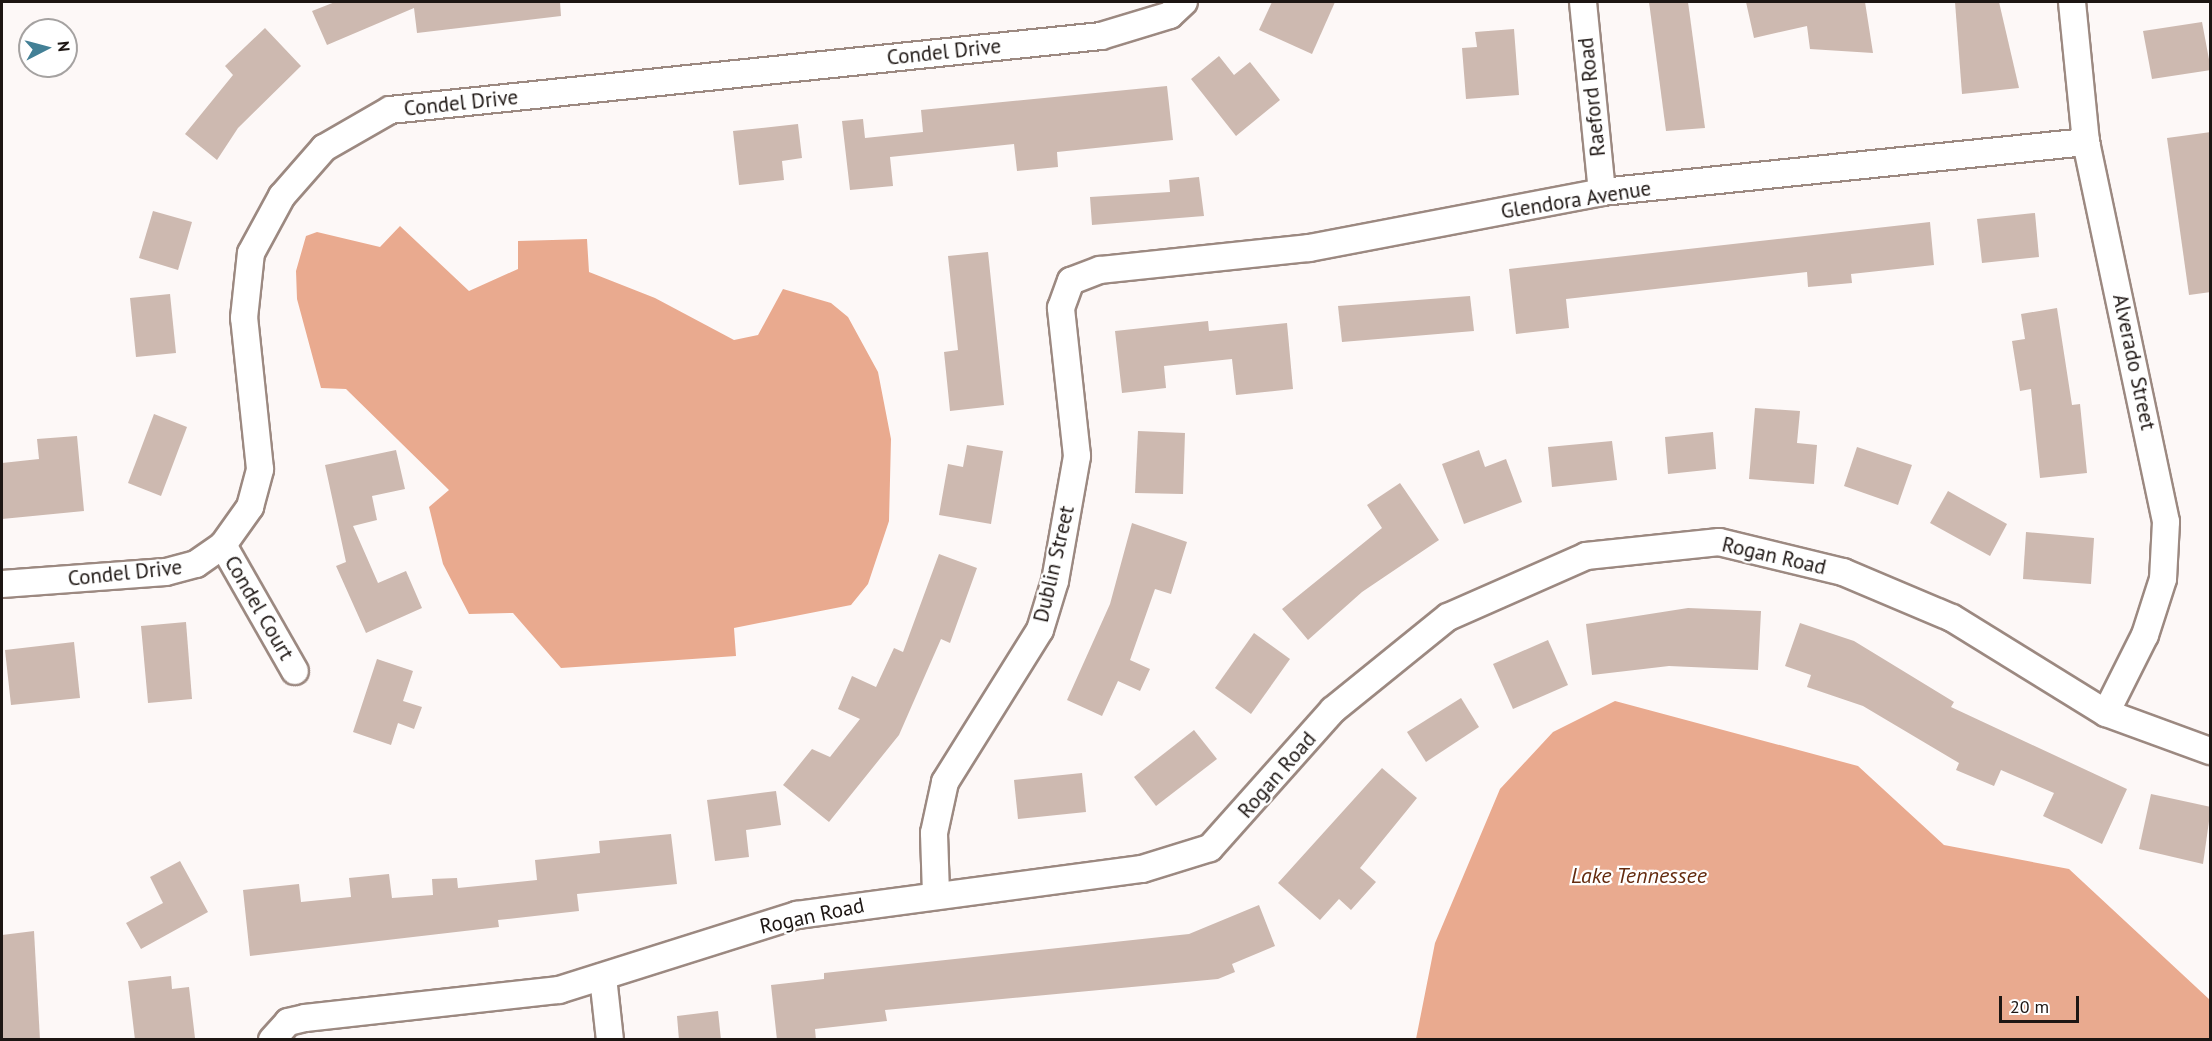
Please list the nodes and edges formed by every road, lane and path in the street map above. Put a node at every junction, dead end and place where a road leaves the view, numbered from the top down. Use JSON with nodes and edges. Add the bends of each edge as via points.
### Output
{"nodes":[{"id":1,"x":1184,"y":2,"type":"edge"},
{"id":2,"x":1582,"y":2,"type":"edge"},
{"id":3,"x":2072,"y":2,"type":"edge"},
{"id":4,"x":2086,"y":142,"type":"junction"},
{"id":5,"x":1602,"y":192,"type":"junction"},
{"id":6,"x":1071,"y":281,"type":"joint"},
{"id":7,"x":223,"y":545,"type":"junction"},
{"id":8,"x":2,"y":584,"type":"edge"},
{"id":9,"x":295,"y":671,"type":"dead end"},
{"id":10,"x":2106,"y":713,"type":"junction"},
{"id":11,"x":2211,"y":751,"type":"edge"},
{"id":12,"x":936,"y":894,"type":"junction"},
{"id":13,"x":603,"y":977,"type":"junction"},
{"id":14,"x":274,"y":1036,"type":"edge"},
{"id":15,"x":610,"y":1040,"type":"edge"}],
"edges":[{"from":1,"to":7,"type":"street","name":"Condel Drive","via":[[1170,15],[1101,36],[390,111],[324,148],[282,196],[251,253],[244,318],[260,469],[250,507]]},
{"from":2,"to":5,"type":"street","name":"Raeford Road"},
{"from":3,"to":4,"type":"street","name":"Alverado Street"},
{"from":4,"to":5,"type":"street","name":"Glendora Avenue"},
{"from":4,"to":10,"type":"street","name":"Alverado Street","via":[[2166,522],[2160,590],[2145,635]]},
{"from":5,"to":6,"type":"street","name":"Glendora Avenue","via":[[1309,248],[1100,270]]},
{"from":6,"to":12,"type":"street","name":"Dublin Street","via":[[1061,308],[1077,456],[1055,581],[1040,630],[945,782],[934,833]]},
{"from":7,"to":8,"type":"street","name":"Condel Drive","via":[[196,564],[166,572]]},
{"from":7,"to":9,"type":"street","name":"Condel Court"},
{"from":10,"to":11,"type":"street","name":"Rogan Road"},
{"from":10,"to":12,"type":"street","name":"Rogan Road","via":[[1952,618],[1843,572],[1719,542],[1586,556],[1448,617],[1334,710],[1210,848],[1142,869]]},
{"from":12,"to":13,"type":"street","name":"Rogan Road","via":[[797,915]]},
{"from":13,"to":14,"type":"street","name":"Rogan Road","via":[[559,990],[305,1018]]},
{"from":13,"to":15,"type":"street"}]}
